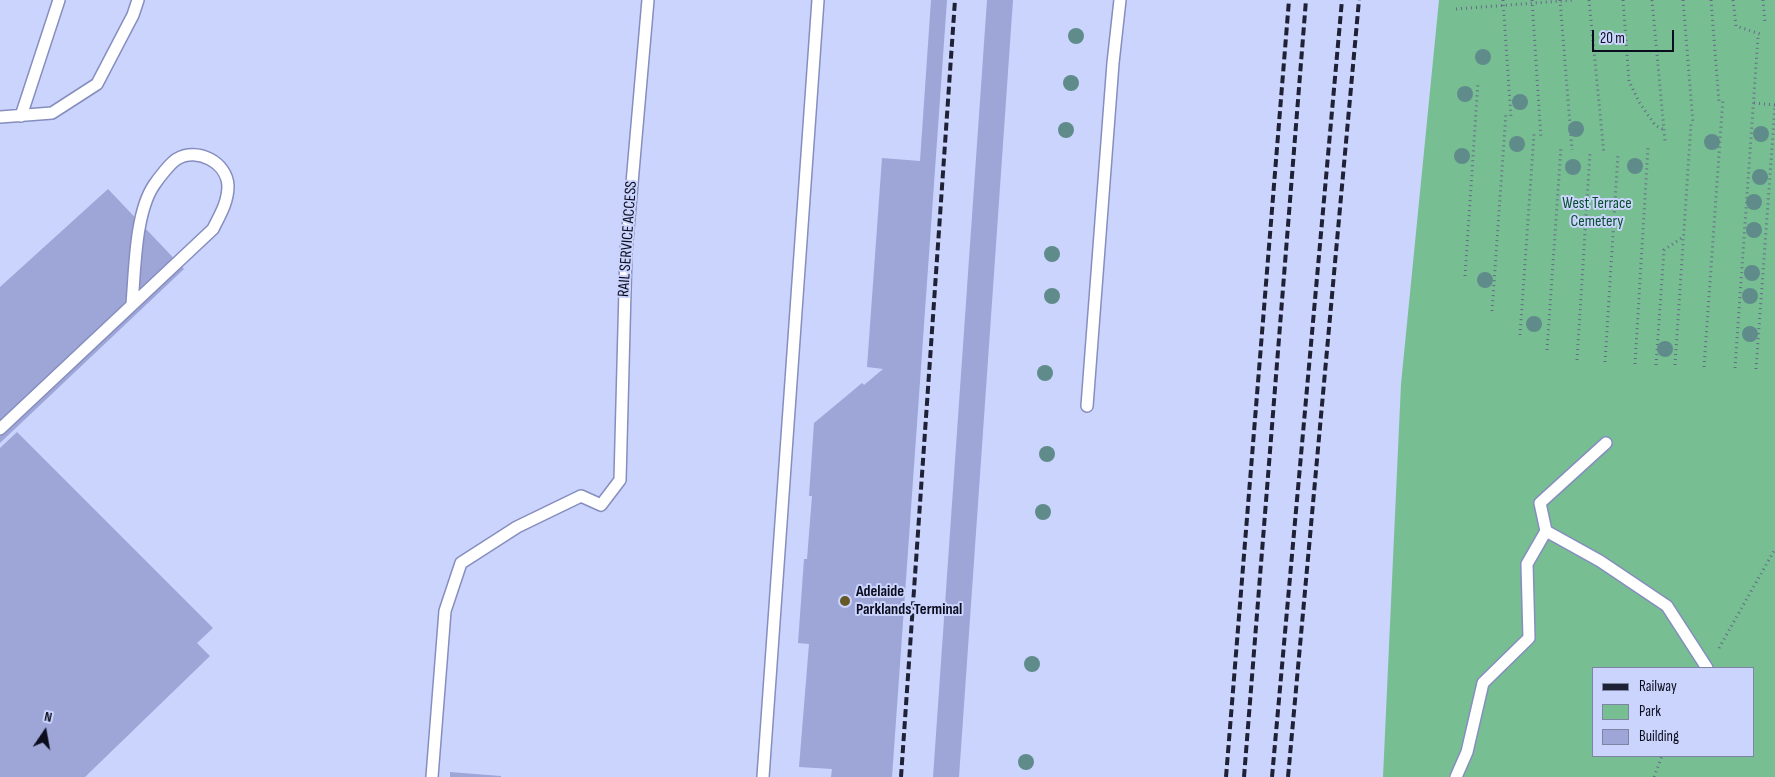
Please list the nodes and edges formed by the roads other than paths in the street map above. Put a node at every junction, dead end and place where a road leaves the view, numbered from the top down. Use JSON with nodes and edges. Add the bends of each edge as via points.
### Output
{"nodes":[{"id":1,"x":59,"y":0,"type":"edge"},
{"id":2,"x":138,"y":0,"type":"edge"},
{"id":3,"x":648,"y":0,"type":"edge"},
{"id":4,"x":818,"y":0,"type":"edge"},
{"id":5,"x":1120,"y":0,"type":"edge"},
{"id":6,"x":21,"y":116,"type":"junction"},
{"id":7,"x":0,"y":117,"type":"edge"},
{"id":8,"x":132,"y":304,"type":"junction"},
{"id":9,"x":1087,"y":406,"type":"dead end"},
{"id":10,"x":0,"y":429,"type":"edge"},
{"id":11,"x":1606,"y":443,"type":"dead end"},
{"id":12,"x":1546,"y":531,"type":"junction"},
{"id":13,"x":1706,"y":667,"type":"edge"},
{"id":14,"x":432,"y":777,"type":"edge"},
{"id":15,"x":763,"y":777,"type":"edge"},
{"id":16,"x":1456,"y":777,"type":"edge"}],
"edges":[{"from":1,"to":6,"type":"lane"},
{"from":2,"to":6,"type":"lane","via":[[97,84],[52,113]]},
{"from":3,"to":14,"type":"lane","name":"RAIL SERVICE ACCESS","via":[[626,252],[620,480],[601,505],[581,496],[517,527],[461,562],[446,610]]},
{"from":4,"to":15,"type":"lane"},
{"from":5,"to":9,"type":"lane"},
{"from":6,"to":7,"type":"lane"},
{"from":8,"to":8,"type":"lane","via":[[142,214],[154,186],[177,159],[196,154],[210,158],[224,171],[228,185],[225,205],[213,229]]},
{"from":8,"to":10,"type":"lane"},
{"from":11,"to":12,"type":"lane","via":[[1540,503]]},
{"from":12,"to":13,"type":"lane","via":[[1600,561],[1667,606]]},
{"from":12,"to":16,"type":"lane","via":[[1527,564],[1529,638],[1483,683],[1466,752]]}]}
